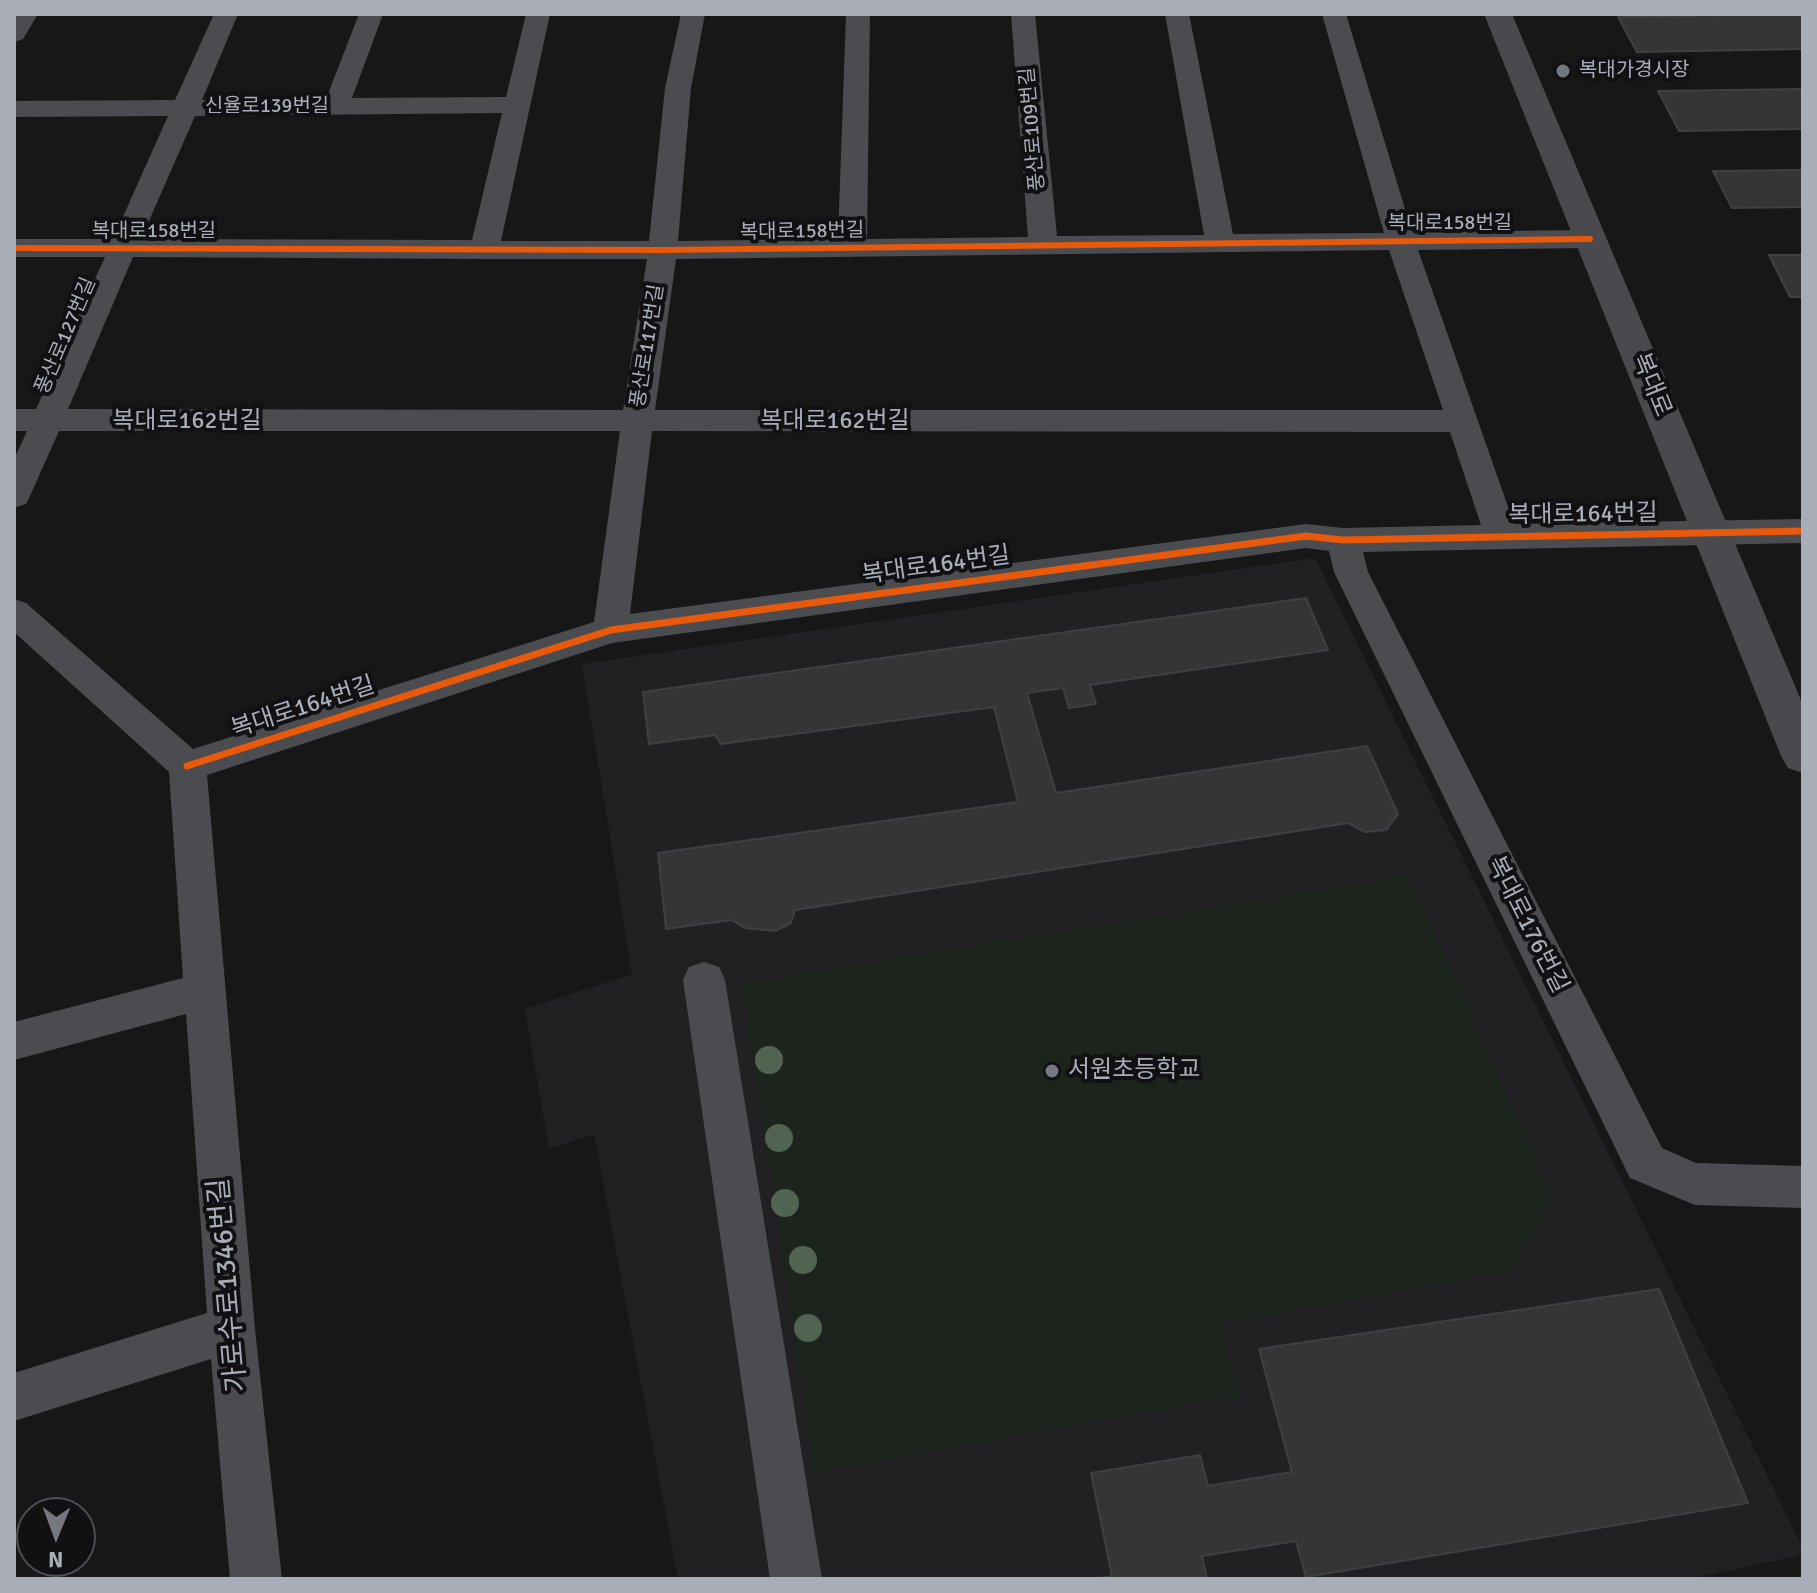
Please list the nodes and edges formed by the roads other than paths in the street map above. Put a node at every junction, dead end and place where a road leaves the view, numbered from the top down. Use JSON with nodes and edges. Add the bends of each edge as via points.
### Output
{"nodes":[{"id":1,"x":26,"y":14,"type":"edge"},
{"id":2,"x":226,"y":14,"type":"edge"},
{"id":3,"x":371,"y":14,"type":"edge"},
{"id":4,"x":538,"y":14,"type":"edge"},
{"id":5,"x":693,"y":14,"type":"edge"},
{"id":6,"x":858,"y":14,"type":"edge"},
{"id":7,"x":1023,"y":14,"type":"edge"},
{"id":8,"x":1177,"y":14,"type":"edge"},
{"id":9,"x":1334,"y":14,"type":"edge"},
{"id":10,"x":1498,"y":14,"type":"edge"},
{"id":11,"x":14,"y":34,"type":"edge"},
{"id":12,"x":519,"y":105,"type":"junction"},
{"id":13,"x":187,"y":107,"type":"junction"},
{"id":14,"x":336,"y":107,"type":"junction"},
{"id":15,"x":14,"y":109,"type":"edge"},
{"id":16,"x":1590,"y":239,"type":"junction"},
{"id":17,"x":1400,"y":240,"type":"junction"},
{"id":18,"x":1220,"y":242,"type":"junction"},
{"id":19,"x":1043,"y":245,"type":"junction"},
{"id":20,"x":14,"y":248,"type":"edge"},
{"id":21,"x":121,"y":248,"type":"junction"},
{"id":22,"x":852,"y":248,"type":"junction"},
{"id":23,"x":484,"y":250,"type":"junction"},
{"id":24,"x":663,"y":250,"type":"junction"},
{"id":25,"x":14,"y":420,"type":"edge"},
{"id":26,"x":47,"y":421,"type":"junction"},
{"id":27,"x":1463,"y":421,"type":"junction"},
{"id":28,"x":637,"y":422,"type":"junction"},
{"id":29,"x":14,"y":496,"type":"edge"},
{"id":30,"x":1803,"y":531,"type":"edge"},
{"id":31,"x":1711,"y":532,"type":"junction"},
{"id":32,"x":1502,"y":537,"type":"junction"},
{"id":33,"x":1343,"y":540,"type":"junction"},
{"id":34,"x":14,"y":612,"type":"edge"},
{"id":35,"x":611,"y":630,"type":"junction"},
{"id":36,"x":1803,"y":756,"type":"edge"},
{"id":37,"x":187,"y":766,"type":"junction"},
{"id":38,"x":704,"y":980,"type":"dead end"},
{"id":39,"x":205,"y":991,"type":"junction"},
{"id":40,"x":14,"y":1041,"type":"edge"},
{"id":41,"x":1803,"y":1187,"type":"edge"},
{"id":42,"x":232,"y":1329,"type":"junction"},
{"id":43,"x":14,"y":1397,"type":"edge"},
{"id":44,"x":256,"y":1579,"type":"edge"},
{"id":45,"x":796,"y":1579,"type":"edge"}],
"edges":[{"from":1,"to":11,"type":"street"},
{"from":2,"to":13,"type":"street","name":"풍산로127번길"},
{"from":3,"to":14,"type":"street"},
{"from":4,"to":12,"type":"street"},
{"from":5,"to":24,"type":"street","name":"풍산로117번길","via":[[678,88]]},
{"from":6,"to":22,"type":"street","name":"복대로158번길"},
{"from":7,"to":19,"type":"street","name":"풍산로109번길"},
{"from":8,"to":18,"type":"street"},
{"from":9,"to":17,"type":"street","name":"복대로158번길"},
{"from":10,"to":16,"type":"street","name":"복대로"},
{"from":12,"to":14,"type":"street","name":"신율로139번길"},
{"from":12,"to":23,"type":"street"},
{"from":13,"to":14,"type":"street","name":"신율로139번길"},
{"from":13,"to":15,"type":"street","name":"신율로139번길"},
{"from":13,"to":21,"type":"street","name":"풍산로127번길"},
{"from":16,"to":17,"type":"street","name":"복대로158번길"},
{"from":16,"to":31,"type":"street","name":"복대로"},
{"from":17,"to":18,"type":"street","name":"복대로158번길"},
{"from":17,"to":27,"type":"street"},
{"from":18,"to":19,"type":"street","name":"복대로158번길"},
{"from":19,"to":22,"type":"street","name":"복대로158번길"},
{"from":20,"to":21,"type":"street","name":"복대로158번길"},
{"from":21,"to":23,"type":"street","name":"복대로158번길"},
{"from":21,"to":26,"type":"street","name":"풍산로127번길"},
{"from":22,"to":24,"type":"street","name":"복대로158번길"},
{"from":23,"to":24,"type":"street","name":"복대로158번길"},
{"from":24,"to":28,"type":"street","name":"풍산로117번길"},
{"from":25,"to":26,"type":"street","name":"복대로162번길"},
{"from":26,"to":28,"type":"street","name":"복대로162번길"},
{"from":26,"to":29,"type":"street","name":"풍산로127번길"},
{"from":27,"to":28,"type":"street","name":"복대로162번길"},
{"from":27,"to":32,"type":"street"},
{"from":28,"to":35,"type":"street","name":"풍산로117번길"},
{"from":30,"to":31,"type":"street","name":"복대로164번길"},
{"from":31,"to":32,"type":"street","name":"복대로164번길"},
{"from":31,"to":36,"type":"street","name":"복대로"},
{"from":32,"to":33,"type":"street","name":"복대로164번길"},
{"from":33,"to":35,"type":"street","name":"복대로164번길","via":[[1306,536]]},
{"from":33,"to":41,"type":"street","name":"복대로176번길","via":[[1351,572],[1646,1163],[1695,1184]]},
{"from":34,"to":37,"type":"street"},
{"from":35,"to":37,"type":"street","name":"복대로164번길"},
{"from":37,"to":39,"type":"street","name":"가로수로1346번길"},
{"from":38,"to":45,"type":"street"},
{"from":39,"to":40,"type":"street"},
{"from":39,"to":42,"type":"street","name":"가로수로1346번길"},
{"from":42,"to":43,"type":"street"},
{"from":42,"to":44,"type":"street","name":"가로수로1346번길"}]}
